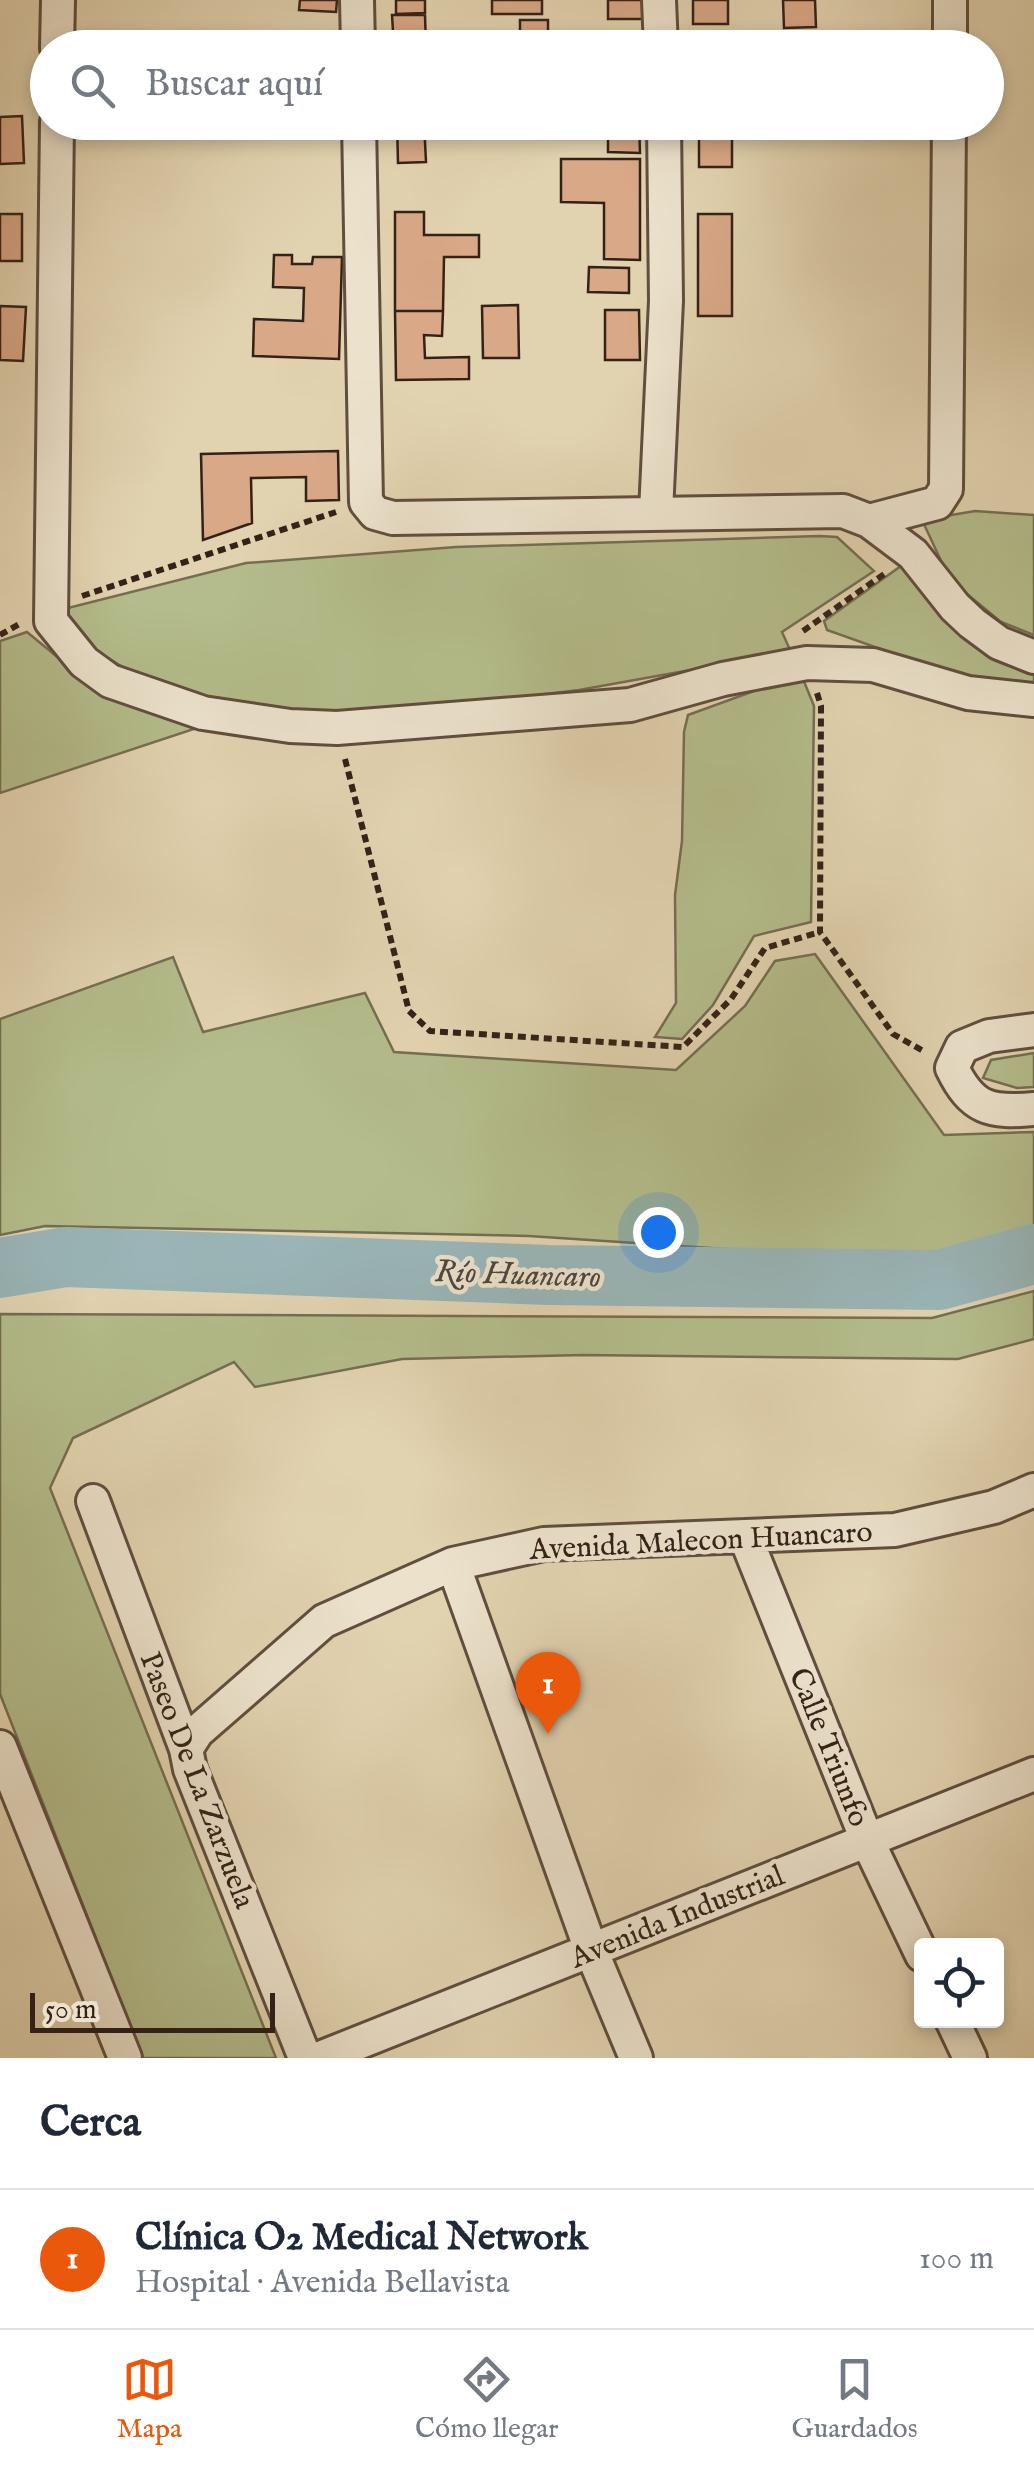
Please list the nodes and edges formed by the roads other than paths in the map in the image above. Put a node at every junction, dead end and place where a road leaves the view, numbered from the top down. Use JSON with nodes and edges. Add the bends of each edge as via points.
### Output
{"nodes":[{"id":1,"x":58,"y":0,"type":"edge"},
{"id":2,"x":357,"y":0,"type":"edge"},
{"id":3,"x":659,"y":0,"type":"edge"},
{"id":4,"x":950,"y":0,"type":"edge"},
{"id":5,"x":57,"y":30,"type":"edge"},
{"id":6,"x":358,"y":30,"type":"edge"},
{"id":7,"x":660,"y":30,"type":"edge"},
{"id":8,"x":950,"y":30,"type":"edge"},
{"id":9,"x":57,"y":140,"type":"edge"},
{"id":10,"x":359,"y":140,"type":"edge"},
{"id":11,"x":664,"y":140,"type":"edge"},
{"id":12,"x":949,"y":140,"type":"edge"},
{"id":13,"x":656,"y":512,"type":"junction"},
{"id":14,"x":870,"y":520,"type":"junction"},
{"id":15,"x":1034,"y":657,"type":"edge"},
{"id":16,"x":1034,"y":700,"type":"edge"},
{"id":17,"x":1034,"y":1030,"type":"edge"},
{"id":18,"x":1034,"y":1109,"type":"edge"},
{"id":19,"x":1034,"y":1490,"type":"edge"},
{"id":20,"x":93,"y":1501,"type":"dead end"},
{"id":21,"x":745,"y":1536,"type":"junction"},
{"id":22,"x":452,"y":1564,"type":"junction"},
{"id":23,"x":0,"y":1747,"type":"edge"},
{"id":24,"x":186,"y":1749,"type":"junction"},
{"id":25,"x":1034,"y":1774,"type":"edge"},
{"id":26,"x":867,"y":1840,"type":"junction"},
{"id":27,"x":914,"y":1939,"type":"edge"},
{"id":28,"x":591,"y":1950,"type":"junction"},
{"id":29,"x":956,"y":2028,"type":"edge"},
{"id":30,"x":125,"y":2057,"type":"edge"},
{"id":31,"x":116,"y":2058,"type":"edge"},
{"id":32,"x":305,"y":2058,"type":"edge"},
{"id":33,"x":320,"y":2058,"type":"edge"},
{"id":34,"x":636,"y":2058,"type":"edge"},
{"id":35,"x":970,"y":2058,"type":"edge"}],
"edges":[{"from":1,"to":5,"type":"street"},
{"from":2,"to":6,"type":"street"},
{"from":3,"to":7,"type":"street"},
{"from":4,"to":8,"type":"street"},
{"from":9,"to":16,"type":"street","via":[[51,621],[84,662],[110,681],[202,713],[337,728],[630,705],[807,662],[872,665],[968,693]]},
{"from":10,"to":13,"type":"street","via":[[366,502],[374,514]]},
{"from":11,"to":13,"type":"street","via":[[666,301]]},
{"from":12,"to":14,"type":"street","via":[[946,489],[937,502]]},
{"from":13,"to":14,"type":"street","via":[[843,511]]},
{"from":14,"to":15,"type":"street","via":[[913,554],[972,623]]},
{"from":17,"to":18,"type":"street","via":[[962,1047],[952,1068],[966,1096],[1000,1112]]},
{"from":19,"to":21,"type":"street","name":"Avenida Malecon Huancaro","via":[[994,1507],[894,1530]]},
{"from":20,"to":24,"type":"street","name":"Paseo De La Zarzuela"},
{"from":21,"to":22,"type":"street","name":"Avenida Malecon Huancaro","via":[[544,1544]]},
{"from":21,"to":26,"type":"street","name":"Calle Triunfo"},
{"from":22,"to":24,"type":"street","name":"Avenida Malecon Huancaro","via":[[324,1621]]},
{"from":22,"to":28,"type":"street"},
{"from":23,"to":30,"type":"street"},
{"from":24,"to":32,"type":"street","name":"Paseo De La Zarzuela"},
{"from":25,"to":26,"type":"street","name":"Avenida Industrial"},
{"from":26,"to":27,"type":"street","name":"Calle Triunfo"},
{"from":26,"to":28,"type":"street","name":"Avenida Industrial"},
{"from":28,"to":33,"type":"street","name":"Avenida Industrial"},
{"from":28,"to":34,"type":"street"},
{"from":29,"to":35,"type":"street"},
{"from":30,"to":31,"type":"street"}]}
